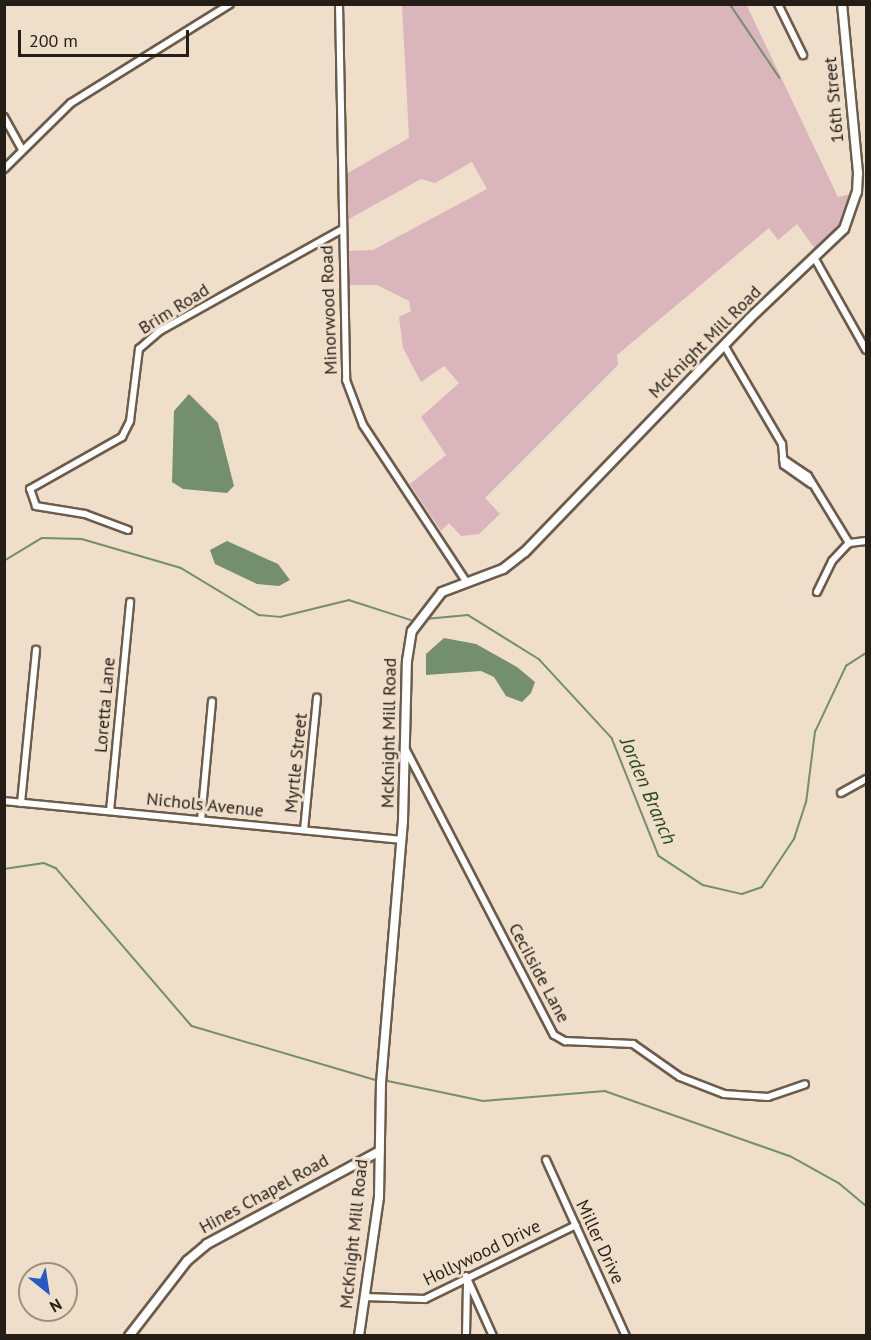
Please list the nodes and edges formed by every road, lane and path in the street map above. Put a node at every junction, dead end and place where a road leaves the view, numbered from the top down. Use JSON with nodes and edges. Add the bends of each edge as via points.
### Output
{"nodes":[{"id":1,"x":230,"y":4,"type":"edge"},
{"id":2,"x":339,"y":4,"type":"edge"},
{"id":3,"x":778,"y":4,"type":"edge"},
{"id":4,"x":842,"y":4,"type":"edge"},
{"id":5,"x":803,"y":55,"type":"dead end"},
{"id":6,"x":4,"y":117,"type":"edge"},
{"id":7,"x":22,"y":150,"type":"junction"},
{"id":8,"x":4,"y":169,"type":"edge"},
{"id":9,"x":862,"y":193,"type":"edge"},
{"id":10,"x":341,"y":230,"type":"junction"},
{"id":11,"x":815,"y":259,"type":"junction"},
{"id":12,"x":724,"y":345,"type":"junction"},
{"id":13,"x":867,"y":350,"type":"edge"},
{"id":14,"x":128,"y":530,"type":"dead end"},
{"id":15,"x":867,"y":542,"type":"edge"},
{"id":16,"x":849,"y":543,"type":"junction"},
{"id":17,"x":466,"y":581,"type":"junction"},
{"id":18,"x":817,"y":592,"type":"dead end"},
{"id":19,"x":130,"y":602,"type":"dead end"},
{"id":20,"x":36,"y":650,"type":"dead end"},
{"id":21,"x":317,"y":698,"type":"dead end"},
{"id":22,"x":212,"y":702,"type":"dead end"},
{"id":23,"x":406,"y":749,"type":"junction"},
{"id":24,"x":867,"y":779,"type":"edge"},
{"id":25,"x":841,"y":793,"type":"dead end"},
{"id":26,"x":4,"y":801,"type":"edge"},
{"id":27,"x":21,"y":803,"type":"junction"},
{"id":28,"x":110,"y":811,"type":"junction"},
{"id":29,"x":201,"y":820,"type":"junction"},
{"id":30,"x":304,"y":830,"type":"junction"},
{"id":31,"x":402,"y":840,"type":"junction"},
{"id":32,"x":805,"y":1084,"type":"dead end"},
{"id":33,"x":380,"y":1151,"type":"junction"},
{"id":34,"x":546,"y":1160,"type":"dead end"},
{"id":35,"x":576,"y":1225,"type":"junction"},
{"id":36,"x":466,"y":1276,"type":"junction"},
{"id":37,"x":364,"y":1297,"type":"junction"},
{"id":38,"x":129,"y":1335,"type":"edge"},
{"id":39,"x":359,"y":1335,"type":"edge"},
{"id":40,"x":466,"y":1335,"type":"edge"},
{"id":41,"x":493,"y":1335,"type":"edge"},
{"id":42,"x":626,"y":1335,"type":"edge"}],
"edges":[{"from":1,"to":7,"type":"street","via":[[71,103]]},
{"from":2,"to":10,"type":"street","name":"Minorwood Road"},
{"from":3,"to":5,"type":"street"},
{"from":4,"to":9,"type":"street","name":"16th Street"},
{"from":6,"to":7,"type":"street"},
{"from":7,"to":8,"type":"street"},
{"from":9,"to":11,"type":"street","name":"McKnight Mill Road","via":[[844,229]]},
{"from":10,"to":14,"type":"street","name":"Brim Road","via":[[160,331],[139,349],[132,410],[122,436],[30,489],[36,506],[85,514]]},
{"from":10,"to":17,"type":"street","name":"Minorwood Road","via":[[343,353],[354,406]]},
{"from":11,"to":12,"type":"street","name":"McKnight Mill Road"},
{"from":11,"to":13,"type":"street"},
{"from":12,"to":16,"type":"street","via":[[782,444],[783,462],[811,484]]},
{"from":12,"to":17,"type":"street","name":"McKnight Mill Road","via":[[525,552],[503,569]]},
{"from":15,"to":16,"type":"street"},
{"from":16,"to":18,"type":"street","via":[[834,557]]},
{"from":17,"to":23,"type":"street","name":"McKnight Mill Road","via":[[432,600],[412,631]]},
{"from":19,"to":28,"type":"street","name":"Loretta Lane"},
{"from":20,"to":27,"type":"street"},
{"from":21,"to":30,"type":"street","name":"Myrtle Street"},
{"from":22,"to":29,"type":"street"},
{"from":23,"to":31,"type":"street","name":"McKnight Mill Road"},
{"from":23,"to":32,"type":"street","name":"Cecilside Lane","via":[[554,1035],[633,1044],[680,1077],[724,1094],[768,1097]]},
{"from":24,"to":25,"type":"street"},
{"from":26,"to":27,"type":"street","name":"Nichols Avenue"},
{"from":27,"to":28,"type":"street","name":"Nichols Avenue"},
{"from":28,"to":29,"type":"street","name":"Nichols Avenue"},
{"from":29,"to":30,"type":"street","name":"Nichols Avenue"},
{"from":30,"to":31,"type":"street","name":"Nichols Avenue"},
{"from":31,"to":33,"type":"street","name":"McKnight Mill Road"},
{"from":33,"to":37,"type":"street","name":"McKnight Mill Road"},
{"from":33,"to":38,"type":"street","name":"Hines Chapel Road","via":[[207,1244],[187,1261]]},
{"from":34,"to":35,"type":"street","name":"Miller Drive"},
{"from":35,"to":36,"type":"street","name":"Hollywood Drive"},
{"from":35,"to":42,"type":"street","name":"Miller Drive"},
{"from":36,"to":37,"type":"street","name":"Hollywood Drive","via":[[417,1300]]},
{"from":36,"to":40,"type":"street"},
{"from":36,"to":41,"type":"street"},
{"from":37,"to":39,"type":"street","name":"McKnight Mill Road"}]}
